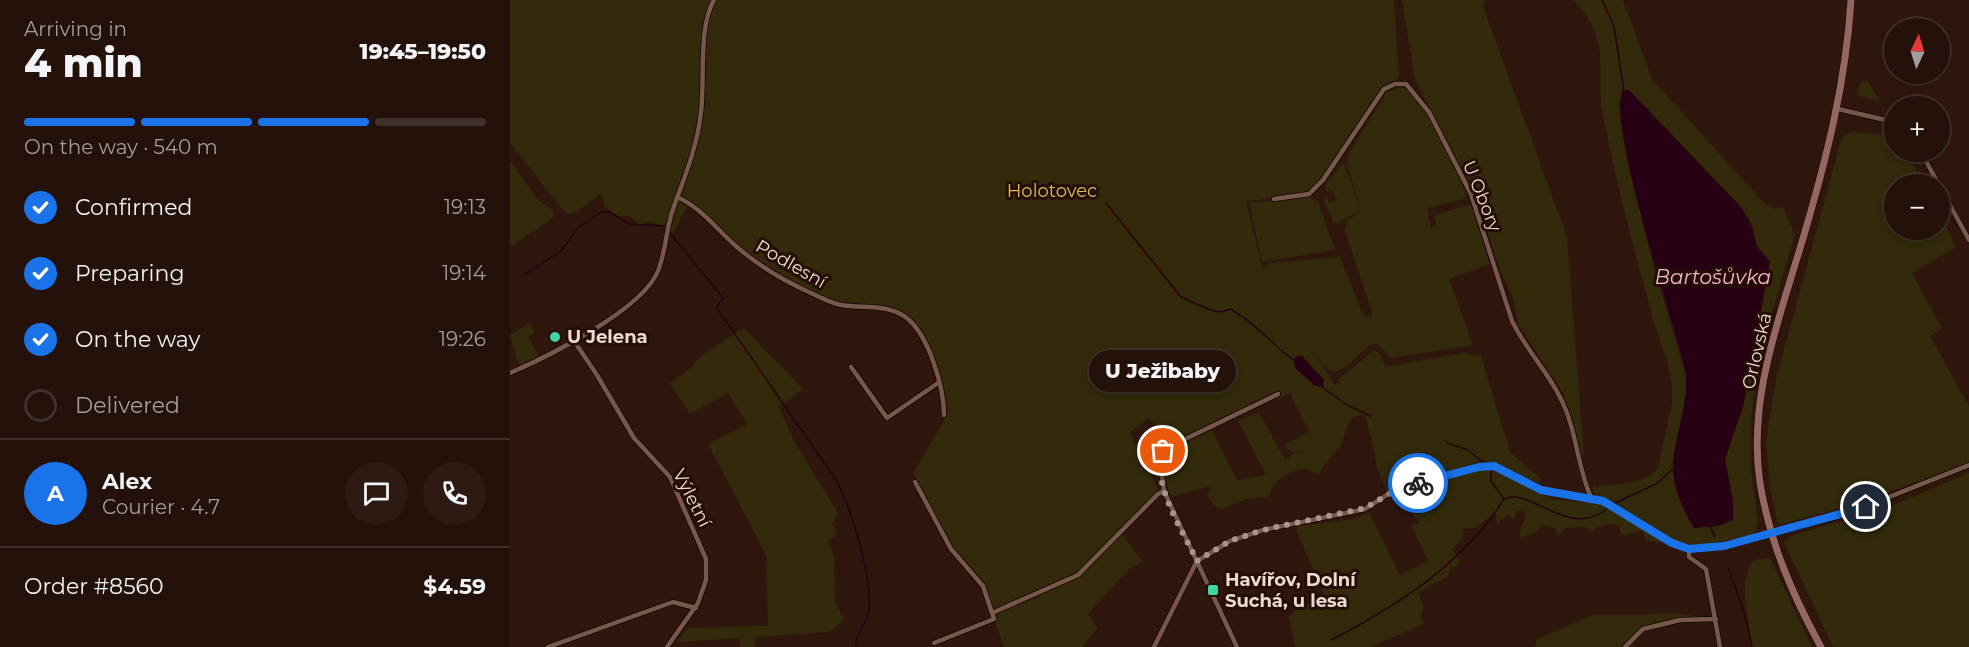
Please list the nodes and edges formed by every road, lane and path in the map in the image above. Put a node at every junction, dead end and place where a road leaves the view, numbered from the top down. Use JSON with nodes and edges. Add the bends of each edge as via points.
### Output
{"nodes":[{"id":1,"x":714,"y":0,"type":"edge"},
{"id":2,"x":1851,"y":0,"type":"edge"},
{"id":3,"x":1838,"y":109,"type":"junction"},
{"id":4,"x":1884,"y":120,"type":"edge"},
{"id":5,"x":1926,"y":162,"type":"edge"},
{"id":6,"x":678,"y":197,"type":"junction"},
{"id":7,"x":1274,"y":200,"type":"dead end"},
{"id":8,"x":1969,"y":240,"type":"edge"},
{"id":9,"x":574,"y":341,"type":"junction"},
{"id":10,"x":851,"y":367,"type":"dead end"},
{"id":11,"x":510,"y":373,"type":"edge"},
{"id":12,"x":938,"y":383,"type":"junction"},
{"id":13,"x":1278,"y":394,"type":"dead end"},
{"id":14,"x":944,"y":415,"type":"dead end"},
{"id":15,"x":1969,"y":465,"type":"edge"},
{"id":16,"x":915,"y":482,"type":"dead end"},
{"id":17,"x":1164,"y":491,"type":"junction"},
{"id":18,"x":1591,"y":497,"type":"junction"},
{"id":19,"x":1772,"y":534,"type":"junction"},
{"id":20,"x":1689,"y":549,"type":"junction"},
{"id":21,"x":1197,"y":561,"type":"junction"},
{"id":22,"x":696,"y":608,"type":"junction"},
{"id":23,"x":992,"y":613,"type":"junction"},
{"id":24,"x":1716,"y":619,"type":"junction"},
{"id":25,"x":934,"y":643,"type":"dead end"},
{"id":26,"x":548,"y":647,"type":"edge"},
{"id":27,"x":667,"y":647,"type":"edge"},
{"id":28,"x":1154,"y":647,"type":"edge"},
{"id":29,"x":1237,"y":647,"type":"edge"},
{"id":30,"x":1625,"y":647,"type":"edge"},
{"id":31,"x":1720,"y":647,"type":"edge"},
{"id":32,"x":1821,"y":647,"type":"edge"}],
"edges":[{"from":1,"to":6,"type":"street","via":[[707,18],[701,114]]},
{"from":2,"to":3,"type":"street","name":"Orlovská"},
{"from":3,"to":4,"type":"street"},
{"from":3,"to":19,"type":"street","name":"Orlovská","via":[[1769,353],[1761,399],[1760,481]]},
{"from":5,"to":8,"type":"street"},
{"from":6,"to":9,"type":"street","via":[[658,270],[650,285]]},
{"from":6,"to":12,"type":"street","name":"Podlesní","via":[[698,209],[739,248],[808,292],[840,305],[886,308],[906,317],[927,343]]},
{"from":7,"to":18,"type":"street","name":"U Obory","via":[[1309,194],[1323,180],[1384,89],[1401,83],[1410,87],[1429,112],[1471,194],[1517,331],[1557,388]]},
{"from":9,"to":11,"type":"street"},
{"from":9,"to":22,"type":"street","name":"Výletní","via":[[634,438],[674,484],[706,559],[706,580]]},
{"from":10,"to":12,"type":"street","via":[[887,418]]},
{"from":12,"to":14,"type":"street","name":"Podlesní"},
{"from":13,"to":17,"type":"street","via":[[1163,451],[1160,460]]},
{"from":15,"to":19,"type":"street","via":[[1844,515]]},
{"from":16,"to":23,"type":"street","via":[[951,549],[983,586]]},
{"from":17,"to":21,"type":"street"},
{"from":17,"to":23,"type":"street","via":[[1078,575]]},
{"from":18,"to":20,"type":"street"},
{"from":18,"to":21,"type":"street","via":[[1541,490],[1494,466],[1486,466],[1394,491],[1365,508],[1252,533]]},
{"from":19,"to":20,"type":"street","via":[[1724,546]]},
{"from":19,"to":32,"type":"street","name":"Orlovská","via":[[1785,577]]},
{"from":20,"to":24,"type":"street","via":[[1689,557],[1706,569]]},
{"from":21,"to":28,"type":"street"},
{"from":21,"to":29,"type":"street"},
{"from":22,"to":26,"type":"street","via":[[673,602]]},
{"from":22,"to":27,"type":"street","name":"Výletní"},
{"from":23,"to":25,"type":"street","via":[[994,619]]},
{"from":24,"to":30,"type":"street","via":[[1680,620],[1643,629]]},
{"from":24,"to":31,"type":"street"}]}
